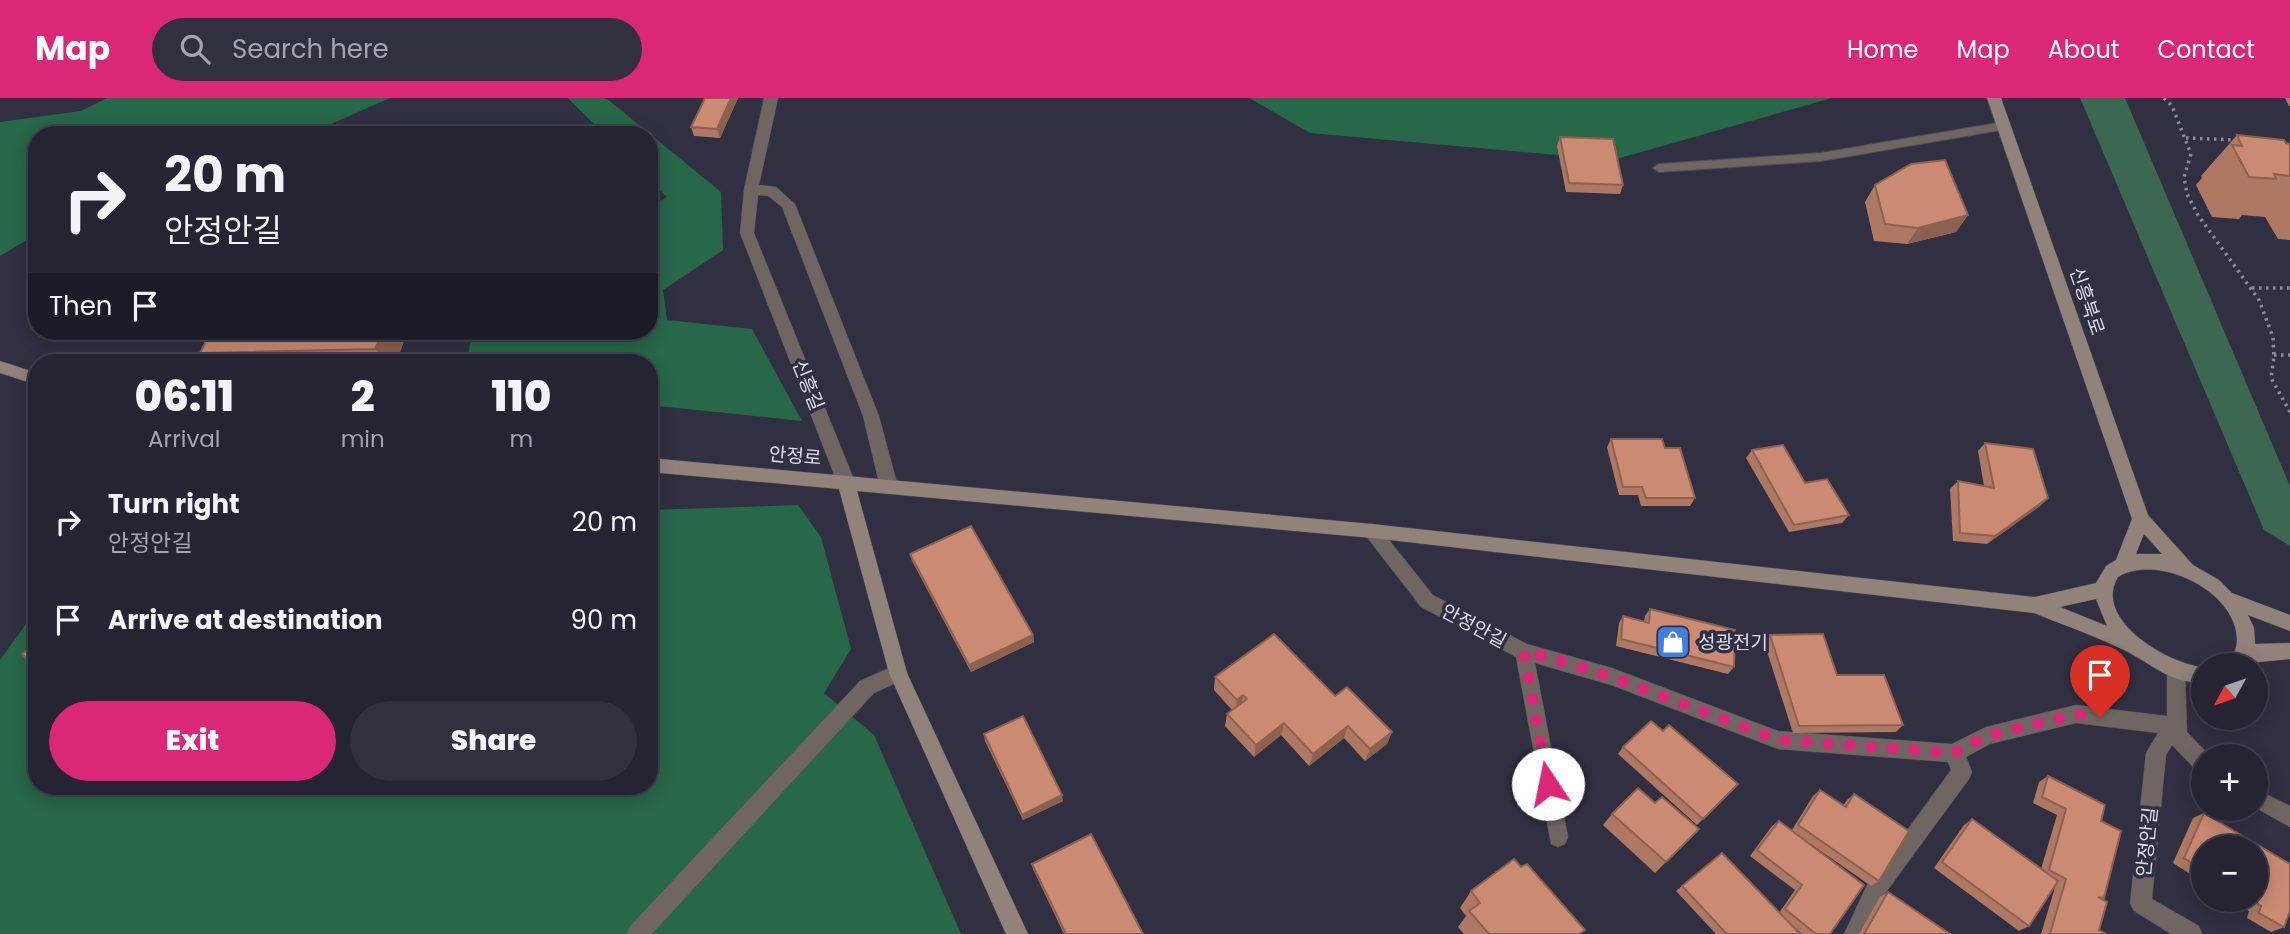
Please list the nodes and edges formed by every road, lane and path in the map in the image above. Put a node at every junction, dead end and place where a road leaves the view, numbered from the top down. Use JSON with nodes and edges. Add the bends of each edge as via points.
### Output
{"nodes":[{"id":1,"x":771,"y":98,"type":"edge"},
{"id":2,"x":1994,"y":98,"type":"edge"},
{"id":3,"x":2164,"y":98,"type":"edge"},
{"id":4,"x":2003,"y":126,"type":"junction"},
{"id":5,"x":2186,"y":138,"type":"junction"},
{"id":6,"x":2246,"y":140,"type":"edge"},
{"id":7,"x":1659,"y":168,"type":"dead end"},
{"id":8,"x":751,"y":190,"type":"junction"},
{"id":9,"x":2252,"y":288,"type":"junction"},
{"id":10,"x":2290,"y":288,"type":"edge"},
{"id":11,"x":2274,"y":355,"type":"junction"},
{"id":12,"x":2290,"y":355,"type":"edge"},
{"id":13,"x":0,"y":367,"type":"edge"},
{"id":14,"x":28,"y":376,"type":"edge"},
{"id":15,"x":2290,"y":412,"type":"edge"},
{"id":16,"x":658,"y":466,"type":"edge"},
{"id":17,"x":846,"y":482,"type":"junction"},
{"id":18,"x":889,"y":487,"type":"junction"},
{"id":19,"x":2141,"y":519,"type":"junction"},
{"id":20,"x":1373,"y":531,"type":"junction"},
{"id":21,"x":2123,"y":565,"type":"junction"},
{"id":22,"x":2187,"y":570,"type":"junction"},
{"id":23,"x":2104,"y":589,"type":"junction"},
{"id":24,"x":2228,"y":599,"type":"junction"},
{"id":25,"x":2035,"y":605,"type":"junction"},
{"id":26,"x":2290,"y":622,"type":"edge"},
{"id":27,"x":2130,"y":644,"type":"junction"},
{"id":28,"x":2290,"y":651,"type":"edge"},
{"id":29,"x":1524,"y":652,"type":"junction"},
{"id":30,"x":2243,"y":653,"type":"edge"},
{"id":31,"x":2268,"y":655,"type":"edge"},
{"id":32,"x":2176,"y":671,"type":"junction"},
{"id":33,"x":898,"y":673,"type":"junction"},
{"id":34,"x":2191,"y":673,"type":"edge"},
{"id":35,"x":2175,"y":731,"type":"junction"},
{"id":36,"x":2191,"y":750,"type":"edge"},
{"id":37,"x":1954,"y":753,"type":"junction"},
{"id":38,"x":2268,"y":805,"type":"edge"},
{"id":39,"x":2290,"y":817,"type":"edge"},
{"id":40,"x":1558,"y":837,"type":"dead end"},
{"id":41,"x":638,"y":934,"type":"edge"},
{"id":42,"x":1017,"y":934,"type":"edge"},
{"id":43,"x":1855,"y":934,"type":"edge"},
{"id":44,"x":2191,"y":934,"type":"edge"}],
"edges":[{"from":1,"to":8,"type":"street","name":"신흥길"},
{"from":2,"to":4,"type":"street","name":"신흥북로"},
{"from":3,"to":5,"type":"path"},
{"from":4,"to":7,"type":"lane","via":[[1821,157]]},
{"from":4,"to":19,"type":"street","name":"신흥북로"},
{"from":5,"to":6,"type":"path"},
{"from":5,"to":9,"type":"path","via":[[2191,154],[2183,176],[2192,203]]},
{"from":8,"to":17,"type":"street","name":"신흥길","via":[[747,233]]},
{"from":8,"to":18,"type":"street","via":[[771,191],[788,204],[871,416]]},
{"from":9,"to":10,"type":"path"},
{"from":9,"to":11,"type":"path","via":[[2267,312]]},
{"from":11,"to":12,"type":"path"},
{"from":11,"to":15,"type":"path","via":[[2271,378]]},
{"from":13,"to":14,"type":"street"},
{"from":16,"to":17,"type":"street","name":"안정로"},
{"from":17,"to":18,"type":"street","name":"안정로"},
{"from":17,"to":33,"type":"street","name":"신흥길"},
{"from":18,"to":20,"type":"street","name":"안정로"},
{"from":19,"to":21,"type":"street"},
{"from":19,"to":22,"type":"street"},
{"from":20,"to":25,"type":"street","name":"안정로"},
{"from":20,"to":29,"type":"street","name":"안정안길","via":[[1427,601]]},
{"from":21,"to":22,"type":"street","via":[[2141,561]]},
{"from":21,"to":23,"type":"street","via":[[2110,575]]},
{"from":22,"to":24,"type":"street"},
{"from":23,"to":25,"type":"street"},
{"from":23,"to":27,"type":"street","via":[[2105,606]]},
{"from":24,"to":26,"type":"street"},
{"from":24,"to":30,"type":"street","via":[[2247,636]]},
{"from":25,"to":27,"type":"street"},
{"from":27,"to":32,"type":"street"},
{"from":28,"to":31,"type":"street"},
{"from":29,"to":37,"type":"street","name":"안정안길","via":[[1612,677],[1778,740]]},
{"from":29,"to":40,"type":"street"},
{"from":32,"to":34,"type":"street"},
{"from":32,"to":35,"type":"street"},
{"from":33,"to":41,"type":"street","via":[[867,687]]},
{"from":33,"to":42,"type":"street","name":"신흥길"},
{"from":35,"to":36,"type":"street"},
{"from":35,"to":37,"type":"street","via":[[2076,714],[1986,736]]},
{"from":35,"to":44,"type":"street","name":"안정안길","via":[[2156,753],[2141,904]]},
{"from":37,"to":43,"type":"street","via":[[1962,772],[1874,892]]},
{"from":38,"to":39,"type":"street"}]}
